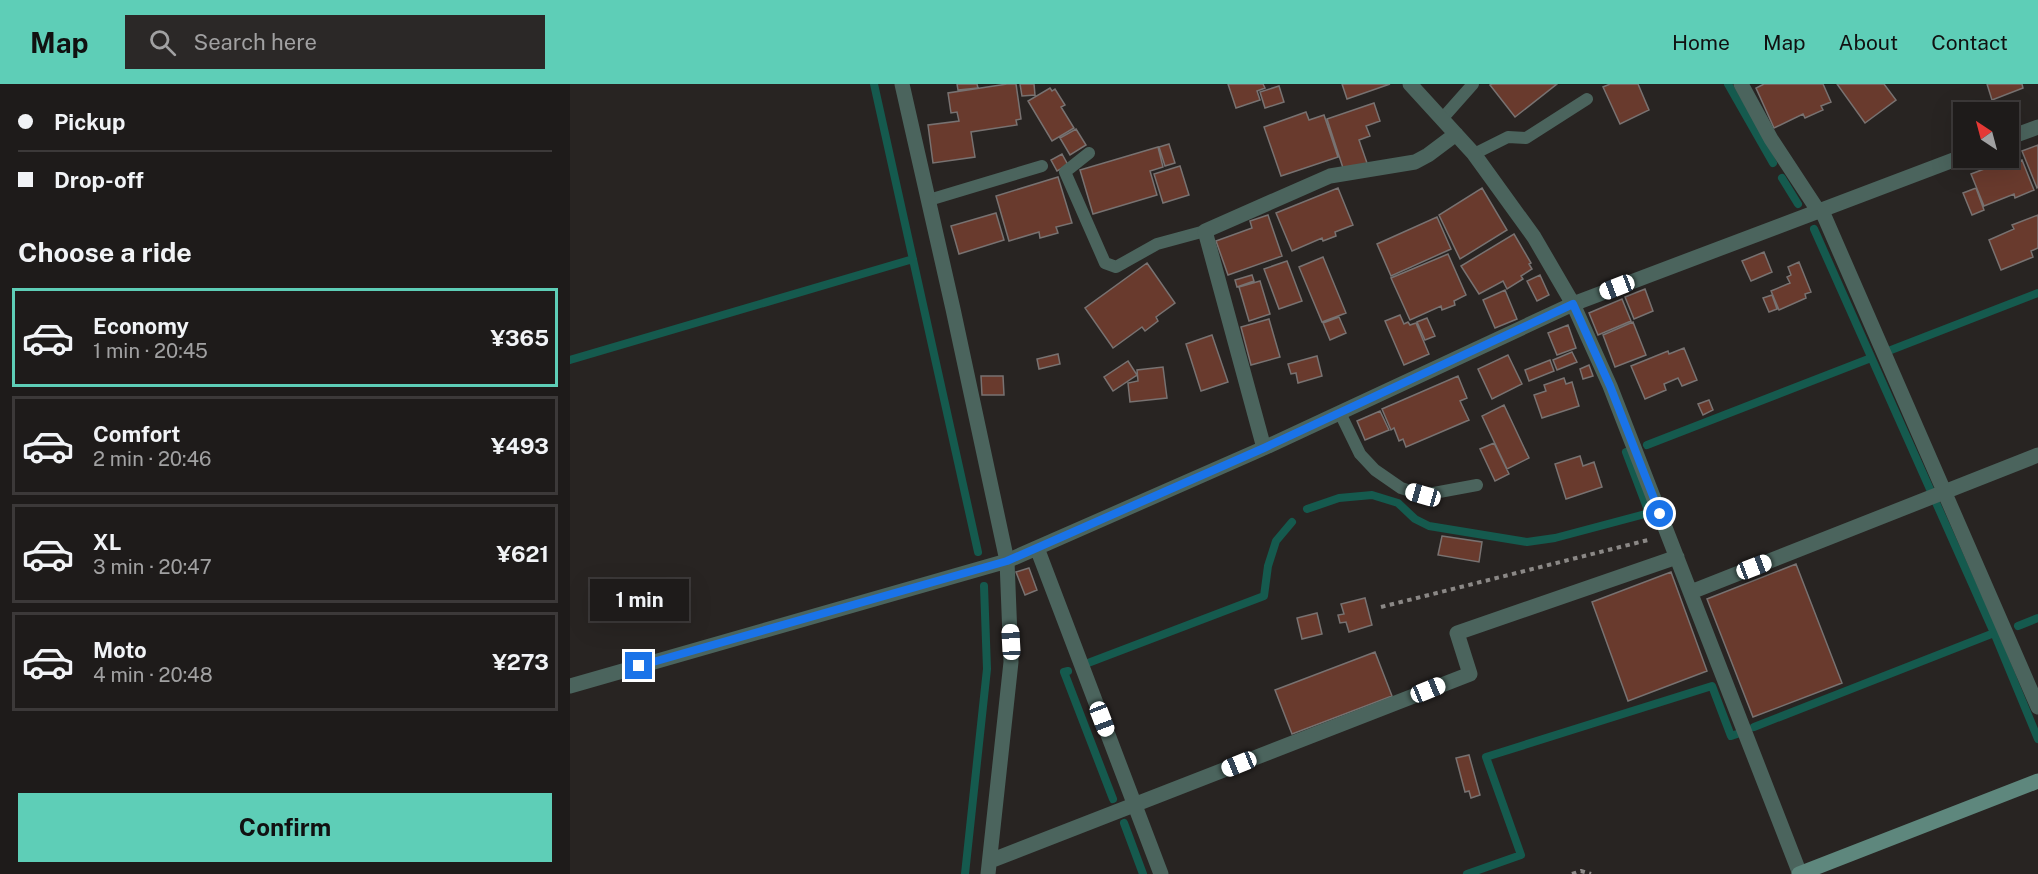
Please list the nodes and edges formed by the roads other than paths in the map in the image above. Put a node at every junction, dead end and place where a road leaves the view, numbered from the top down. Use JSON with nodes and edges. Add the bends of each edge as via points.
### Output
{"nodes":[{"id":1,"x":902,"y":84,"type":"edge"},
{"id":2,"x":1410,"y":84,"type":"edge"},
{"id":3,"x":1473,"y":84,"type":"edge"},
{"id":4,"x":1741,"y":84,"type":"edge"},
{"id":5,"x":1587,"y":99,"type":"dead end"},
{"id":6,"x":1442,"y":119,"type":"junction"},
{"id":7,"x":2038,"y":127,"type":"edge"},
{"id":8,"x":1456,"y":134,"type":"junction"},
{"id":9,"x":2019,"y":134,"type":"edge"},
{"id":10,"x":1089,"y":153,"type":"dead end"},
{"id":11,"x":1474,"y":154,"type":"junction"},
{"id":12,"x":1953,"y":160,"type":"edge"},
{"id":13,"x":1042,"y":166,"type":"dead end"},
{"id":14,"x":929,"y":200,"type":"junction"},
{"id":15,"x":1820,"y":211,"type":"junction"},
{"id":16,"x":1205,"y":231,"type":"junction"},
{"id":17,"x":1573,"y":304,"type":"junction"},
{"id":18,"x":1340,"y":413,"type":"junction"},
{"id":19,"x":1264,"y":448,"type":"junction"},
{"id":20,"x":2038,"y":455,"type":"edge"},
{"id":21,"x":1477,"y":485,"type":"dead end"},
{"id":22,"x":1942,"y":493,"type":"junction"},
{"id":23,"x":1037,"y":548,"type":"junction"},
{"id":24,"x":1677,"y":557,"type":"junction"},
{"id":25,"x":1007,"y":561,"type":"junction"},
{"id":26,"x":1691,"y":592,"type":"junction"},
{"id":27,"x":570,"y":686,"type":"edge"},
{"id":28,"x":2038,"y":707,"type":"edge"},
{"id":29,"x":2038,"y":782,"type":"edge"},
{"id":30,"x":1135,"y":805,"type":"junction"},
{"id":31,"x":989,"y":868,"type":"edge"},
{"id":32,"x":1161,"y":874,"type":"edge"},
{"id":33,"x":1800,"y":874,"type":"edge"}],
"edges":[{"from":1,"to":14,"type":"street"},
{"from":2,"to":6,"type":"street"},
{"from":3,"to":6,"type":"lane"},
{"from":4,"to":15,"type":"street"},
{"from":5,"to":11,"type":"lane","via":[[1526,138],[1508,137]]},
{"from":6,"to":8,"type":"street"},
{"from":7,"to":9,"type":"street"},
{"from":8,"to":11,"type":"street"},
{"from":8,"to":16,"type":"street","via":[[1415,162],[1330,176]]},
{"from":10,"to":16,"type":"lane","via":[[1065,172],[1105,263],[1116,267],[1157,244]]},
{"from":11,"to":17,"type":"street","via":[[1534,237]]},
{"from":12,"to":15,"type":"street"},
{"from":13,"to":14,"type":"lane"},
{"from":14,"to":25,"type":"street"},
{"from":15,"to":17,"type":"street"},
{"from":15,"to":22,"type":"street"},
{"from":16,"to":19,"type":"street"},
{"from":17,"to":18,"type":"street"},
{"from":17,"to":24,"type":"street","via":[[1610,386]]},
{"from":18,"to":19,"type":"street"},
{"from":18,"to":21,"type":"lane","via":[[1360,454],[1401,488],[1423,495]]},
{"from":19,"to":23,"type":"street"},
{"from":20,"to":22,"type":"street"},
{"from":22,"to":26,"type":"street"},
{"from":22,"to":28,"type":"street"},
{"from":23,"to":25,"type":"street"},
{"from":23,"to":30,"type":"street"},
{"from":24,"to":26,"type":"street"},
{"from":24,"to":30,"type":"street","via":[[1457,633],[1470,674]]},
{"from":25,"to":27,"type":"street"},
{"from":25,"to":31,"type":"street","via":[[1011,662]]},
{"from":26,"to":33,"type":"street"},
{"from":29,"to":33,"type":"street"},
{"from":30,"to":31,"type":"street"},
{"from":30,"to":32,"type":"street"}]}
